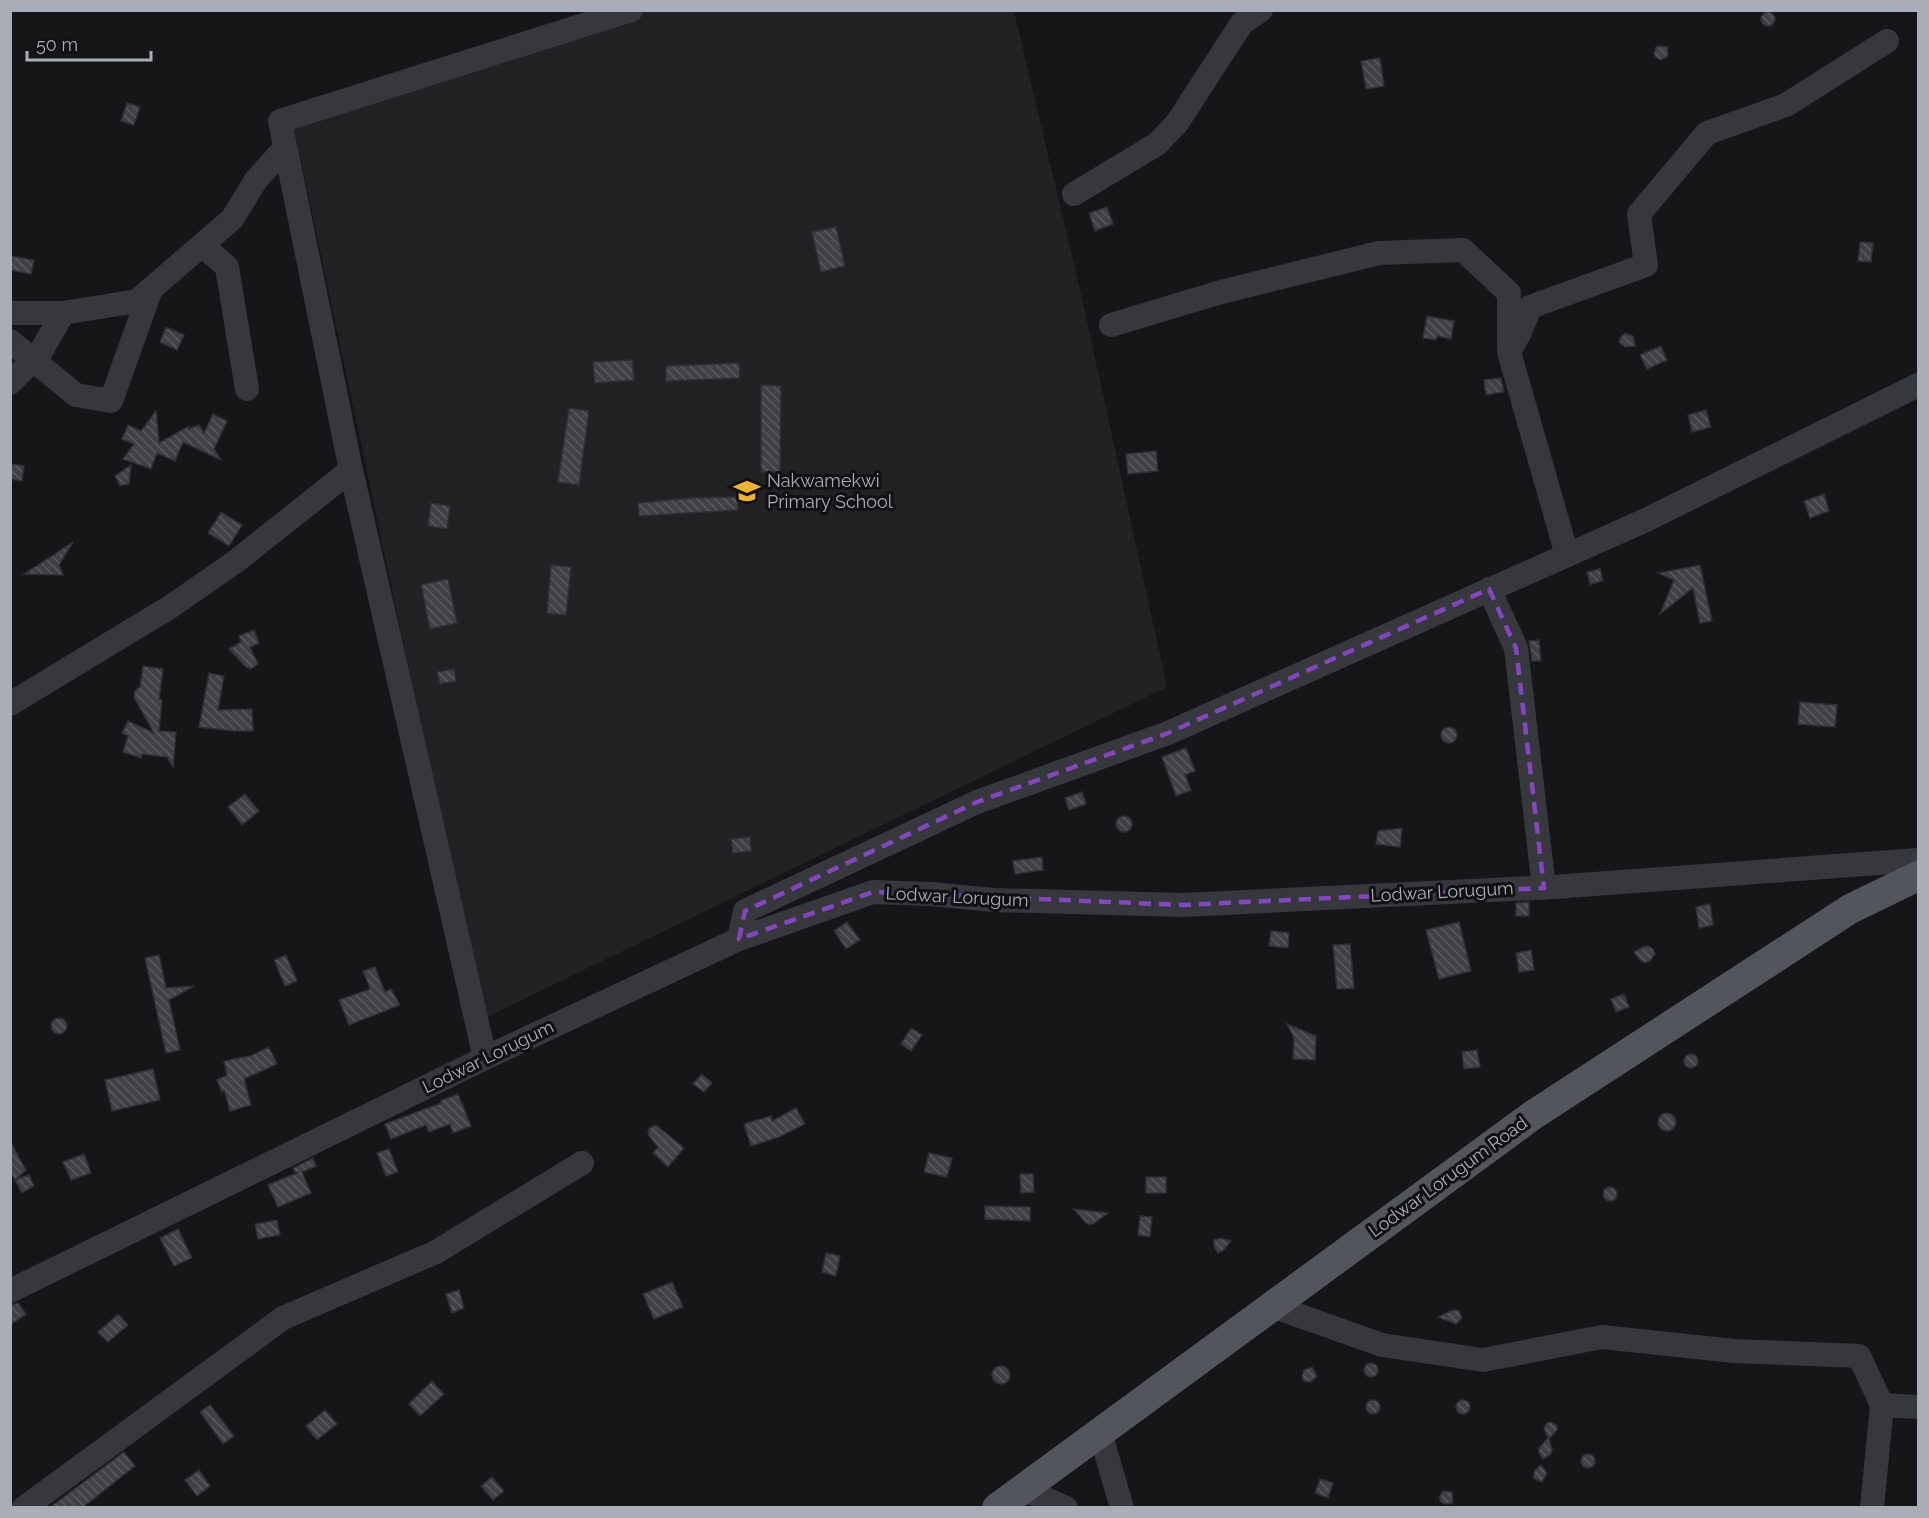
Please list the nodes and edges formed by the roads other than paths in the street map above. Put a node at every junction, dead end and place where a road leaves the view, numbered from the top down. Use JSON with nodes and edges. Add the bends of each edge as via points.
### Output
{"nodes":[{"id":1,"x":631,"y":10,"type":"edge"},
{"id":2,"x":1261,"y":10,"type":"edge"},
{"id":3,"x":1887,"y":41,"type":"dead end"},
{"id":4,"x":285,"y":148,"type":"junction"},
{"id":5,"x":1074,"y":194,"type":"dead end"},
{"id":6,"x":202,"y":244,"type":"junction"},
{"id":7,"x":151,"y":289,"type":"junction"},
{"id":8,"x":10,"y":313,"type":"edge"},
{"id":9,"x":63,"y":313,"type":"junction"},
{"id":10,"x":1111,"y":325,"type":"dead end"},
{"id":11,"x":10,"y":341,"type":"edge"},
{"id":12,"x":1509,"y":352,"type":"junction"},
{"id":13,"x":33,"y":360,"type":"junction"},
{"id":14,"x":10,"y":383,"type":"edge"},
{"id":15,"x":1918,"y":385,"type":"edge"},
{"id":16,"x":247,"y":389,"type":"dead end"},
{"id":17,"x":351,"y":470,"type":"junction"},
{"id":18,"x":1567,"y":555,"type":"junction"},
{"id":19,"x":1489,"y":590,"type":"junction"},
{"id":20,"x":10,"y":704,"type":"edge"},
{"id":21,"x":1918,"y":860,"type":"edge"},
{"id":22,"x":1918,"y":876,"type":"edge"},
{"id":23,"x":1544,"y":888,"type":"junction"},
{"id":24,"x":740,"y":939,"type":"junction"},
{"id":25,"x":485,"y":1058,"type":"junction"},
{"id":26,"x":582,"y":1163,"type":"dead end"},
{"id":27,"x":10,"y":1291,"type":"edge"},
{"id":28,"x":1272,"y":1306,"type":"junction"},
{"id":29,"x":1882,"y":1405,"type":"junction"},
{"id":30,"x":1918,"y":1407,"type":"edge"},
{"id":31,"x":1100,"y":1432,"type":"junction"},
{"id":32,"x":1022,"y":1490,"type":"junction"},
{"id":33,"x":24,"y":1508,"type":"edge"},
{"id":34,"x":997,"y":1508,"type":"edge"},
{"id":35,"x":1066,"y":1508,"type":"edge"},
{"id":36,"x":1122,"y":1508,"type":"edge"},
{"id":37,"x":1872,"y":1508,"type":"edge"}],
"edges":[{"from":1,"to":4,"type":"street","via":[[280,121]]},
{"from":2,"to":5,"type":"street","via":[[1242,23],[1177,123],[1157,144]]},
{"from":3,"to":12,"type":"street","via":[[1786,105],[1707,133],[1639,214],[1646,265],[1530,307]]},
{"from":4,"to":6,"type":"street","via":[[256,180],[232,219]]},
{"from":4,"to":17,"type":"street"},
{"from":6,"to":7,"type":"street"},
{"from":6,"to":16,"type":"street","via":[[227,267]]},
{"from":7,"to":9,"type":"street","via":[[137,301]]},
{"from":7,"to":13,"type":"street","via":[[111,401],[76,395]]},
{"from":8,"to":9,"type":"street"},
{"from":9,"to":13,"type":"street"},
{"from":10,"to":12,"type":"street","via":[[1221,291],[1379,253],[1463,250],[1509,293]]},
{"from":11,"to":13,"type":"street"},
{"from":12,"to":18,"type":"street"},
{"from":13,"to":14,"type":"street"},
{"from":15,"to":18,"type":"street"},
{"from":17,"to":20,"type":"street","via":[[235,562],[170,607]]},
{"from":17,"to":25,"type":"street"},
{"from":18,"to":19,"type":"street"},
{"from":19,"to":23,"type":"street","via":[[1516,648]]},
{"from":19,"to":24,"type":"street","via":[[1168,733],[977,802],[745,911]]},
{"from":21,"to":23,"type":"street","name":"Lodwar Lorugum"},
{"from":22,"to":28,"type":"main road","name":"Lodwar Lorugum Road","via":[[1850,909],[1533,1114]]},
{"from":23,"to":24,"type":"street","name":"Lodwar Lorugum","via":[[1183,905],[966,899],[873,892]]},
{"from":24,"to":25,"type":"street","name":"Lodwar Lorugum"},
{"from":25,"to":27,"type":"street","name":"Lodwar Lorugum"},
{"from":26,"to":33,"type":"street","via":[[436,1252],[283,1318]]},
{"from":28,"to":29,"type":"street","via":[[1382,1345],[1483,1360],[1602,1337],[1734,1351],[1859,1356]]},
{"from":28,"to":31,"type":"main road","name":"Lodwar Lorugum Road"},
{"from":29,"to":30,"type":"street"},
{"from":29,"to":37,"type":"street"},
{"from":31,"to":32,"type":"main road","name":"Lodwar Lorugum Road"},
{"from":31,"to":36,"type":"street"},
{"from":32,"to":34,"type":"main road","name":"Lodwar Lorugum Road"},
{"from":32,"to":35,"type":"street"}]}
